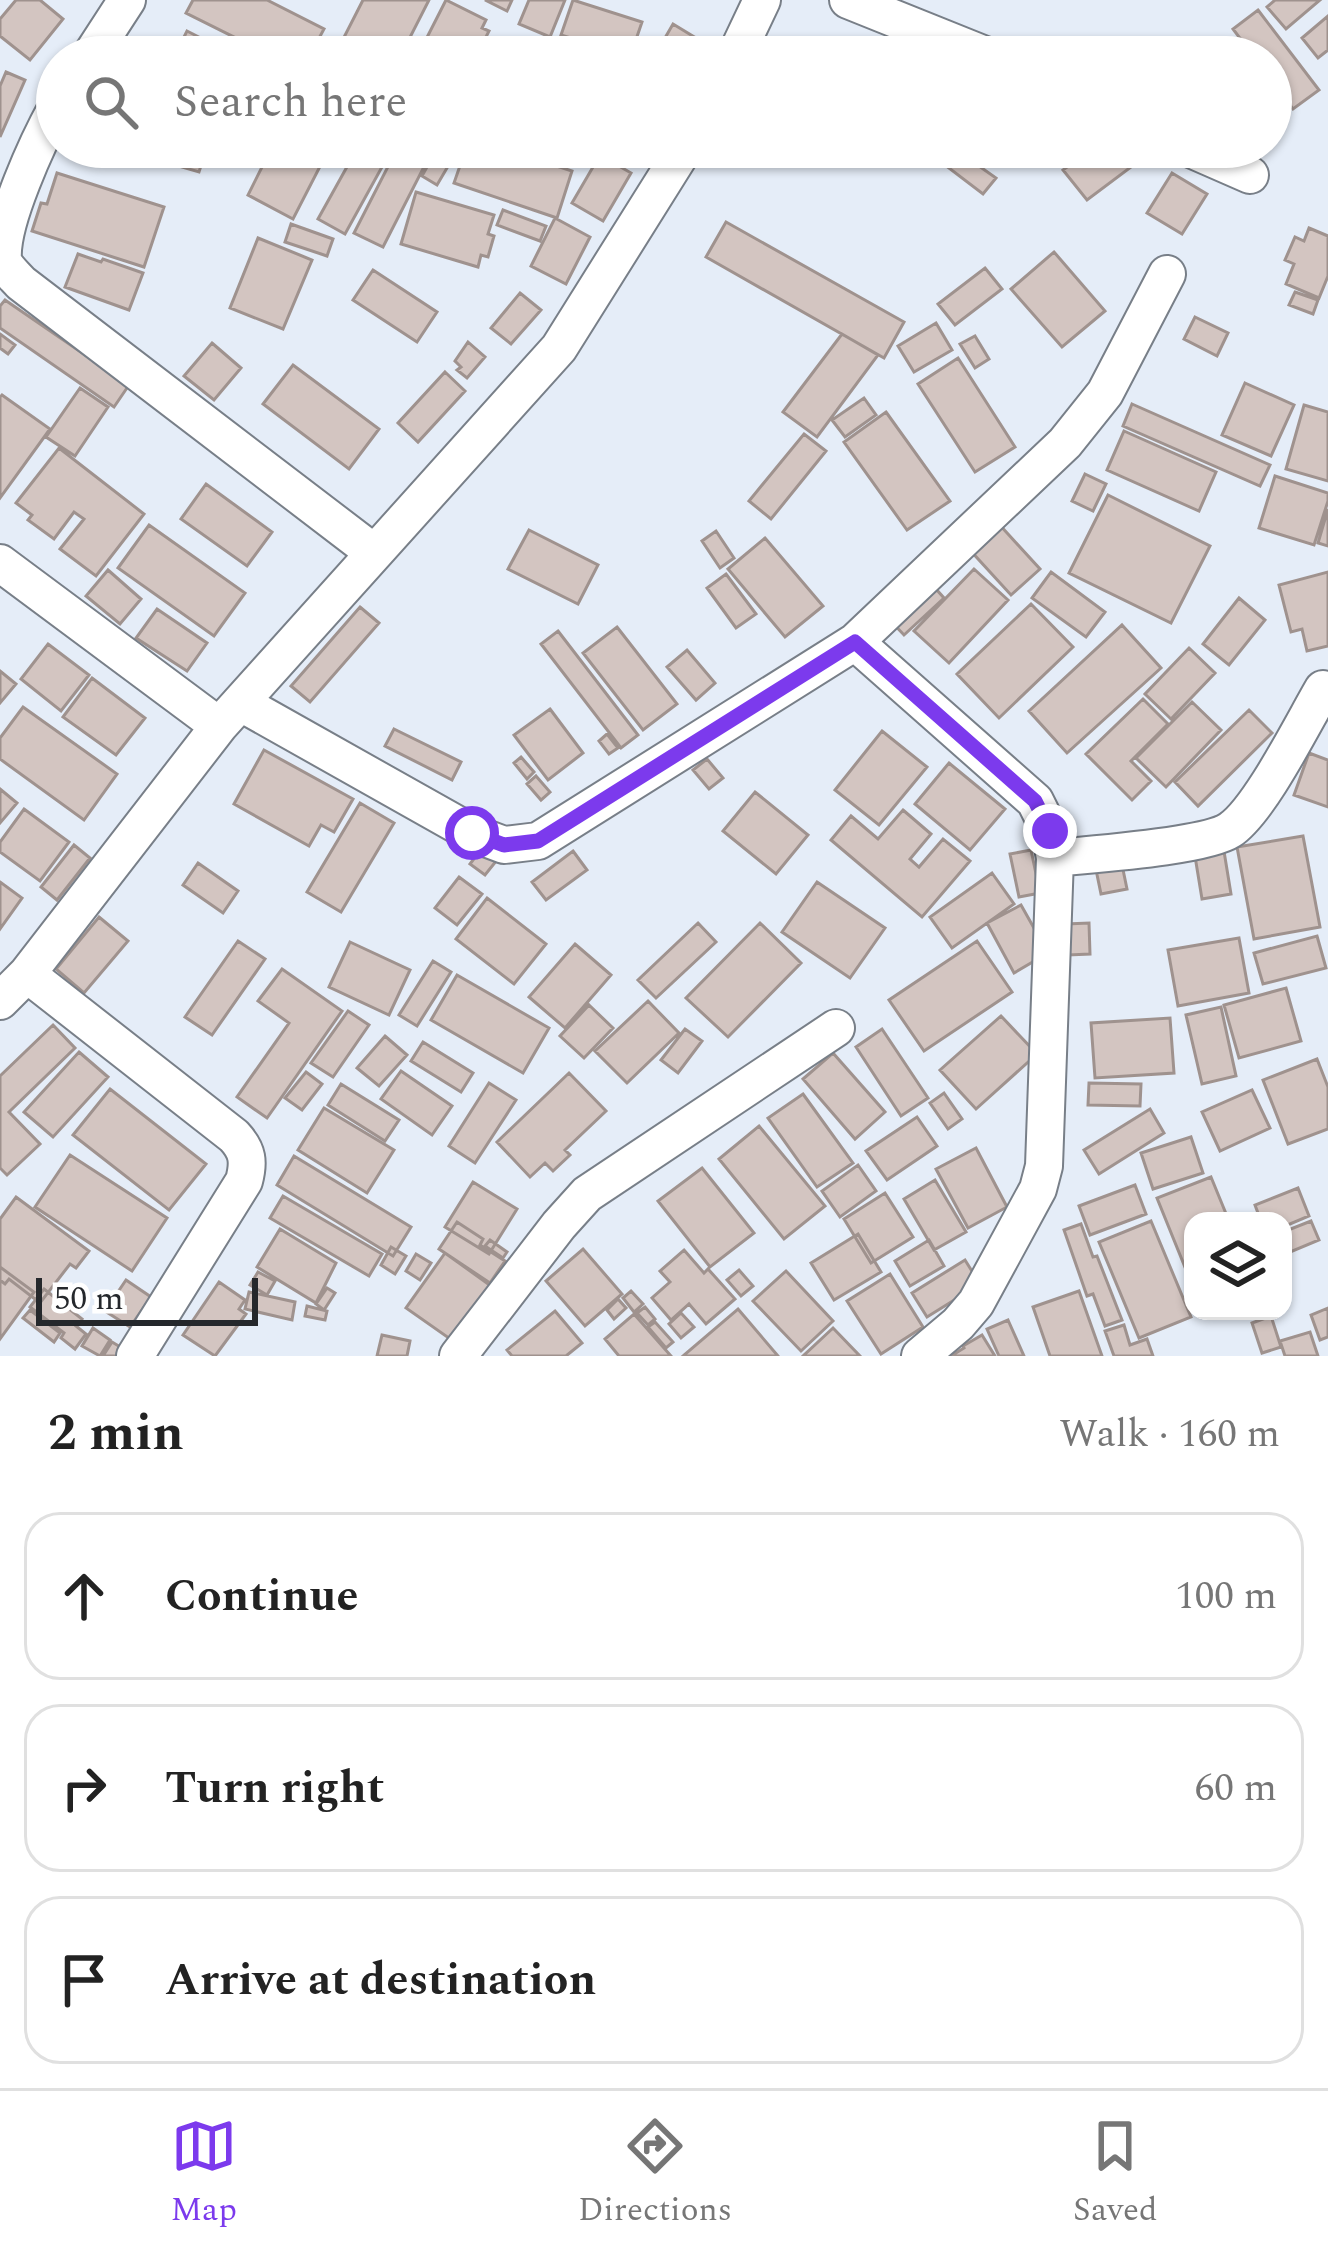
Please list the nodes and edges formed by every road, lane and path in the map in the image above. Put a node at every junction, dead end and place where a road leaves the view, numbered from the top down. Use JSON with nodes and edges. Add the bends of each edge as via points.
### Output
{"nodes":[{"id":1,"x":127,"y":0,"type":"edge"},
{"id":2,"x":762,"y":0,"type":"edge"},
{"id":3,"x":848,"y":0,"type":"edge"},
{"id":4,"x":103,"y":36,"type":"edge"},
{"id":5,"x":745,"y":36,"type":"edge"},
{"id":6,"x":938,"y":36,"type":"edge"},
{"id":7,"x":36,"y":150,"type":"edge"},
{"id":8,"x":672,"y":168,"type":"edge"},
{"id":9,"x":1232,"y":168,"type":"edge"},
{"id":10,"x":1250,"y":176,"type":"dead end"},
{"id":11,"x":1167,"y":274,"type":"dead end"},
{"id":12,"x":373,"y":552,"type":"junction"},
{"id":13,"x":0,"y":562,"type":"edge"},
{"id":14,"x":855,"y":642,"type":"junction"},
{"id":15,"x":1323,"y":689,"type":"dead end"},
{"id":16,"x":230,"y":714,"type":"junction"},
{"id":17,"x":1054,"y":858,"type":"junction"},
{"id":18,"x":27,"y":974,"type":"junction"},
{"id":19,"x":0,"y":1001,"type":"edge"},
{"id":20,"x":836,"y":1028,"type":"dead end"},
{"id":21,"x":135,"y":1356,"type":"edge"},
{"id":22,"x":458,"y":1356,"type":"edge"},
{"id":23,"x":920,"y":1356,"type":"edge"}],
"edges":[{"from":1,"to":4,"type":"street"},
{"from":2,"to":5,"type":"street"},
{"from":3,"to":6,"type":"street"},
{"from":7,"to":12,"type":"street","via":[[5,213],[4,264]]},
{"from":8,"to":12,"type":"street","via":[[559,348]]},
{"from":9,"to":10,"type":"street"},
{"from":11,"to":14,"type":"street","via":[[1105,393],[1065,443]]},
{"from":12,"to":16,"type":"street"},
{"from":13,"to":16,"type":"street"},
{"from":14,"to":16,"type":"street","via":[[538,841],[504,845]]},
{"from":14,"to":17,"type":"street","via":[[1035,801]]},
{"from":15,"to":17,"type":"street","via":[[1252,809],[1229,831]]},
{"from":16,"to":18,"type":"street"},
{"from":17,"to":23,"type":"street","via":[[1038,1189],[976,1303]]},
{"from":18,"to":19,"type":"street"},
{"from":18,"to":21,"type":"street","via":[[235,1136],[249,1162]]},
{"from":20,"to":22,"type":"street","via":[[587,1194]]}]}
